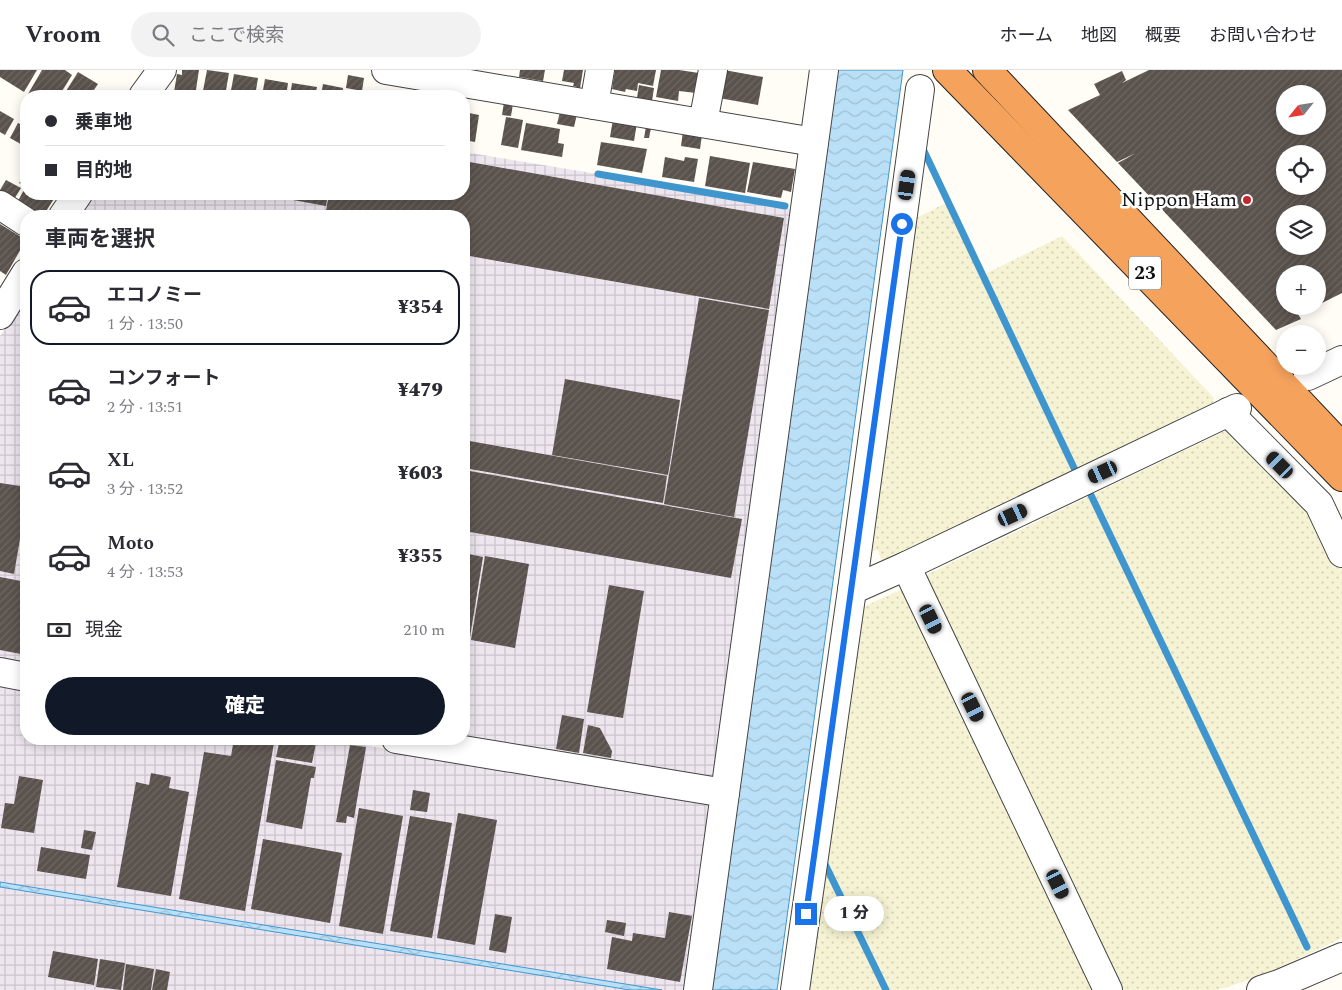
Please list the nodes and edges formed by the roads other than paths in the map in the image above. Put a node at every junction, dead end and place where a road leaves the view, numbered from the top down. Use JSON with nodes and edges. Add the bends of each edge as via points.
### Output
{"nodes":[{"id":1,"x":162,"y":70,"type":"edge"},
{"id":2,"x":386,"y":70,"type":"edge"},
{"id":3,"x":600,"y":70,"type":"edge"},
{"id":4,"x":713,"y":70,"type":"edge"},
{"id":5,"x":824,"y":70,"type":"edge"},
{"id":6,"x":948,"y":70,"type":"edge"},
{"id":7,"x":987,"y":70,"type":"edge"},
{"id":8,"x":920,"y":89,"type":"dead end"},
{"id":9,"x":147,"y":90,"type":"edge"},
{"id":10,"x":594,"y":105,"type":"junction"},
{"id":11,"x":703,"y":123,"type":"junction"},
{"id":12,"x":814,"y":142,"type":"junction"},
{"id":13,"x":0,"y":205,"type":"edge"},
{"id":14,"x":20,"y":218,"type":"edge"},
{"id":15,"x":20,"y":283,"type":"edge"},
{"id":16,"x":0,"y":315,"type":"edge"},
{"id":17,"x":1342,"y":360,"type":"edge"},
{"id":18,"x":1308,"y":376,"type":"dead end"},
{"id":19,"x":1342,"y":447,"type":"edge"},
{"id":20,"x":1342,"y":477,"type":"edge"},
{"id":21,"x":1342,"y":553,"type":"edge"},
{"id":22,"x":906,"y":566,"type":"junction"},
{"id":23,"x":852,"y":590,"type":"junction"},
{"id":24,"x":0,"y":672,"type":"edge"},
{"id":25,"x":20,"y":676,"type":"edge"},
{"id":26,"x":433,"y":745,"type":"edge"},
{"id":27,"x":725,"y":793,"type":"junction"},
{"id":28,"x":1342,"y":957,"type":"edge"},
{"id":29,"x":698,"y":990,"type":"edge"},
{"id":30,"x":795,"y":990,"type":"edge"},
{"id":31,"x":1108,"y":990,"type":"edge"},
{"id":32,"x":1261,"y":990,"type":"edge"}],
"edges":[{"from":1,"to":9,"type":"street"},
{"from":2,"to":10,"type":"street"},
{"from":3,"to":10,"type":"street"},
{"from":4,"to":11,"type":"street"},
{"from":5,"to":12,"type":"street"},
{"from":6,"to":20,"type":"highway","number":"23"},
{"from":7,"to":19,"type":"highway","number":"23"},
{"from":8,"to":23,"type":"street"},
{"from":10,"to":11,"type":"street"},
{"from":11,"to":12,"type":"street"},
{"from":12,"to":27,"type":"street"},
{"from":13,"to":14,"type":"street"},
{"from":15,"to":16,"type":"street"},
{"from":17,"to":18,"type":"street"},
{"from":21,"to":22,"type":"street","via":[[1319,504],[1232,410]]},
{"from":22,"to":23,"type":"street"},
{"from":22,"to":31,"type":"street"},
{"from":23,"to":30,"type":"street"},
{"from":24,"to":25,"type":"street"},
{"from":26,"to":27,"type":"street"},
{"from":27,"to":29,"type":"street"},
{"from":28,"to":32,"type":"street"}]}
